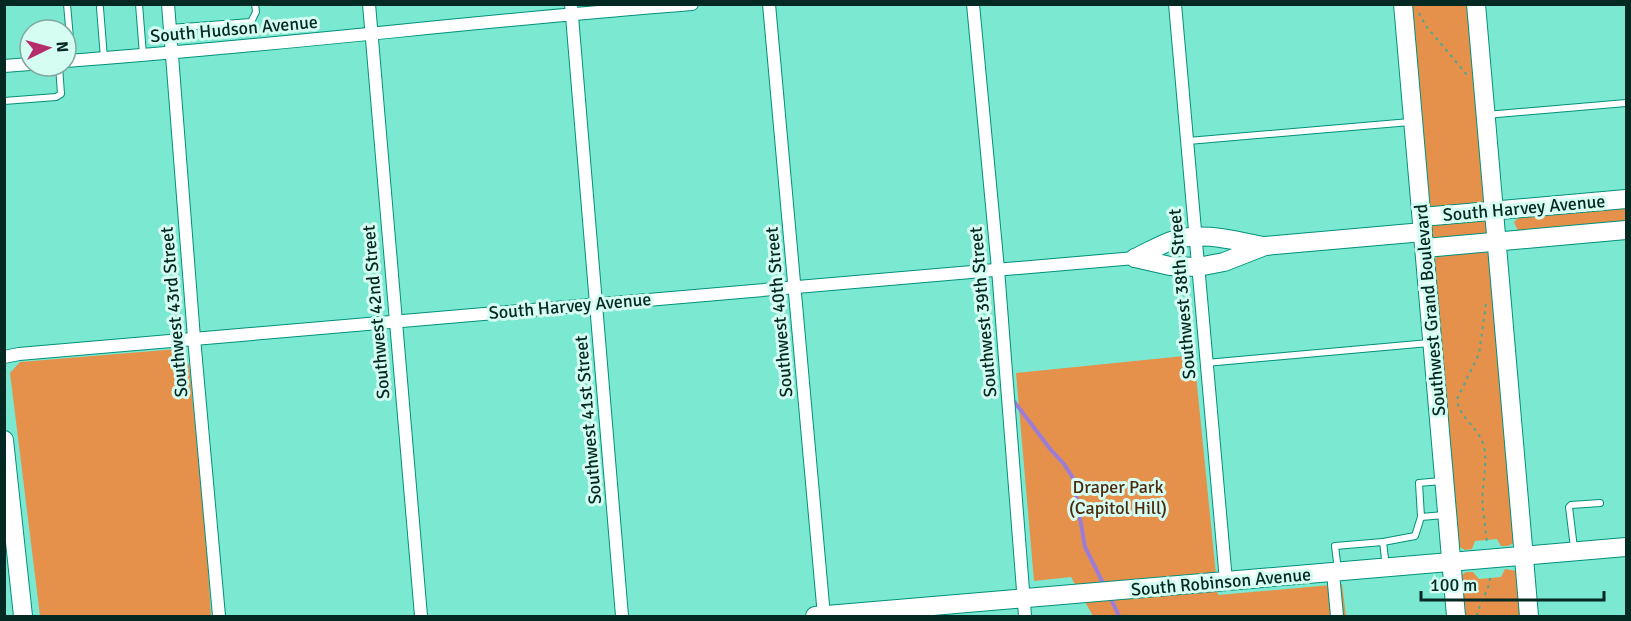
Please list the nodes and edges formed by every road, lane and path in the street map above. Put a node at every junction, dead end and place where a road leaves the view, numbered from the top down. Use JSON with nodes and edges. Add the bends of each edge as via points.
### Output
{"nodes":[{"id":1,"x":139,"y":4,"type":"edge"},
{"id":2,"x":168,"y":4,"type":"edge"},
{"id":3,"x":255,"y":4,"type":"edge"},
{"id":4,"x":369,"y":4,"type":"edge"},
{"id":5,"x":692,"y":4,"type":"edge"},
{"id":6,"x":769,"y":4,"type":"edge"},
{"id":7,"x":973,"y":4,"type":"edge"},
{"id":8,"x":1175,"y":4,"type":"edge"},
{"id":9,"x":1476,"y":4,"type":"edge"},
{"id":10,"x":100,"y":8,"type":"dead end"},
{"id":11,"x":1411,"y":8,"type":"edge"},
{"id":12,"x":571,"y":9,"type":"edge"},
{"id":13,"x":170,"y":28,"type":"junction"},
{"id":14,"x":371,"y":35,"type":"junction"},
{"id":15,"x":172,"y":53,"type":"junction"},
{"id":16,"x":143,"y":56,"type":"junction"},
{"id":17,"x":104,"y":58,"type":"junction"},
{"id":18,"x":78,"y":60,"type":"edge"},
{"id":19,"x":1469,"y":77,"type":"dead end"},
{"id":20,"x":60,"y":78,"type":"edge"},
{"id":21,"x":4,"y":101,"type":"edge"},
{"id":22,"x":1626,"y":103,"type":"edge"},
{"id":23,"x":1486,"y":115,"type":"junction"},
{"id":24,"x":1414,"y":121,"type":"junction"},
{"id":25,"x":1187,"y":142,"type":"junction"},
{"id":26,"x":1626,"y":199,"type":"edge"},
{"id":27,"x":1494,"y":211,"type":"junction"},
{"id":28,"x":1626,"y":230,"type":"edge"},
{"id":29,"x":1423,"y":232,"type":"junction"},
{"id":30,"x":1196,"y":238,"type":"junction"},
{"id":31,"x":1497,"y":242,"type":"junction"},
{"id":32,"x":1265,"y":246,"type":"junction"},
{"id":33,"x":1135,"y":258,"type":"junction"},
{"id":34,"x":1198,"y":267,"type":"junction"},
{"id":35,"x":998,"y":269,"type":"junction"},
{"id":36,"x":795,"y":286,"type":"junction"},
{"id":37,"x":596,"y":304,"type":"junction"},
{"id":38,"x":1486,"y":304,"type":"dead end"},
{"id":39,"x":395,"y":322,"type":"junction"},
{"id":40,"x":194,"y":338,"type":"junction"},
{"id":41,"x":1433,"y":343,"type":"junction"},
{"id":42,"x":4,"y":357,"type":"edge"},
{"id":43,"x":1206,"y":363,"type":"junction"},
{"id":44,"x":4,"y":440,"type":"edge"},
{"id":45,"x":1445,"y":481,"type":"junction"},
{"id":46,"x":1600,"y":503,"type":"dead end"},
{"id":47,"x":1448,"y":515,"type":"junction"},
{"id":48,"x":1421,"y":517,"type":"junction"},
{"id":49,"x":1383,"y":542,"type":"junction"},
{"id":50,"x":1626,"y":547,"type":"edge"},
{"id":51,"x":1574,"y":552,"type":"junction"},
{"id":52,"x":1523,"y":556,"type":"junction"},
{"id":53,"x":1489,"y":559,"type":"junction"},
{"id":54,"x":12,"y":562,"type":"edge"},
{"id":55,"x":1452,"y":563,"type":"junction"},
{"id":56,"x":1386,"y":568,"type":"junction"},
{"id":57,"x":1336,"y":573,"type":"junction"},
{"id":58,"x":1226,"y":581,"type":"junction"},
{"id":59,"x":1025,"y":608,"type":"edge"},
{"id":60,"x":23,"y":616,"type":"edge"},
{"id":61,"x":219,"y":616,"type":"edge"},
{"id":62,"x":421,"y":616,"type":"edge"},
{"id":63,"x":622,"y":616,"type":"edge"},
{"id":64,"x":815,"y":616,"type":"edge"},
{"id":65,"x":824,"y":616,"type":"edge"},
{"id":66,"x":1337,"y":616,"type":"edge"},
{"id":67,"x":1456,"y":616,"type":"edge"},
{"id":68,"x":1477,"y":616,"type":"edge"},
{"id":69,"x":1528,"y":616,"type":"edge"}],
"edges":[{"from":1,"to":16,"type":"lane"},
{"from":2,"to":13,"type":"street","name":"Southwest 43rd Street"},
{"from":3,"to":13,"type":"lane","via":[[251,22]]},
{"from":4,"to":14,"type":"street","name":"Southwest 42nd Street"},
{"from":5,"to":12,"type":"street","name":"South Hudson Avenue"},
{"from":6,"to":36,"type":"street","name":"Southwest 40th Street"},
{"from":7,"to":35,"type":"street","name":"Southwest 39th Street"},
{"from":8,"to":25,"type":"street","name":"Southwest 38th Street"},
{"from":9,"to":23,"type":"street"},
{"from":10,"to":17,"type":"lane"},
{"from":11,"to":19,"type":"path"},
{"from":11,"to":24,"type":"street","name":"Southwest Grand Boulevard"},
{"from":12,"to":14,"type":"street","name":"South Hudson Avenue"},
{"from":12,"to":37,"type":"street","name":"Southwest 41st Street"},
{"from":13,"to":15,"type":"street","name":"Southwest 43rd Street"},
{"from":14,"to":15,"type":"street","name":"South Hudson Avenue"},
{"from":14,"to":39,"type":"street","name":"Southwest 42nd Street"},
{"from":15,"to":16,"type":"street","name":"South Hudson Avenue"},
{"from":15,"to":40,"type":"street","name":"Southwest 43rd Street"},
{"from":16,"to":17,"type":"street","name":"South Hudson Avenue"},
{"from":17,"to":18,"type":"street","name":"South Hudson Avenue"},
{"from":20,"to":21,"type":"lane","via":[[61,94],[56,97]]},
{"from":22,"to":23,"type":"lane"},
{"from":23,"to":27,"type":"street"},
{"from":24,"to":25,"type":"lane"},
{"from":24,"to":29,"type":"street","name":"Southwest Grand Boulevard"},
{"from":25,"to":30,"type":"street","name":"Southwest 38th Street"},
{"from":26,"to":27,"type":"street","name":"South Harvey Avenue"},
{"from":27,"to":29,"type":"street","name":"South Harvey Avenue"},
{"from":27,"to":31,"type":"street"},
{"from":28,"to":31,"type":"street","name":"South Harvey Avenue"},
{"from":29,"to":31,"type":"street","name":"South Harvey Avenue"},
{"from":29,"to":32,"type":"street","name":"South Harvey Avenue"},
{"from":29,"to":41,"type":"street","name":"Southwest Grand Boulevard"},
{"from":30,"to":32,"type":"street","name":"South Harvey Avenue"},
{"from":30,"to":33,"type":"street","name":"South Harvey Avenue","via":[[1175,240]]},
{"from":30,"to":34,"type":"street","name":"Southwest 38th Street"},
{"from":31,"to":52,"type":"street"},
{"from":32,"to":34,"type":"street","name":"South Harvey Avenue","via":[[1224,262]]},
{"from":33,"to":34,"type":"street","name":"South Harvey Avenue"},
{"from":33,"to":35,"type":"street","name":"South Harvey Avenue"},
{"from":34,"to":43,"type":"street","name":"Southwest 38th Street"},
{"from":35,"to":36,"type":"street","name":"South Harvey Avenue"},
{"from":35,"to":59,"type":"street","name":"Southwest 39th Street"},
{"from":36,"to":37,"type":"street","name":"South Harvey Avenue"},
{"from":36,"to":65,"type":"street","name":"Southwest 40th Street"},
{"from":37,"to":39,"type":"street","name":"South Harvey Avenue"},
{"from":37,"to":63,"type":"street","name":"Southwest 41st Street"},
{"from":38,"to":53,"type":"path","via":[[1479,354],[1457,399],[1460,411],[1484,446]]},
{"from":39,"to":40,"type":"street","name":"South Harvey Avenue"},
{"from":39,"to":62,"type":"street","name":"Southwest 42nd Street"},
{"from":40,"to":42,"type":"street","name":"South Harvey Avenue"},
{"from":40,"to":61,"type":"street","name":"Southwest 43rd Street"},
{"from":41,"to":43,"type":"lane"},
{"from":41,"to":45,"type":"street","name":"Southwest Grand Boulevard"},
{"from":43,"to":58,"type":"street","name":"Southwest 38th Street"},
{"from":44,"to":54,"type":"street"},
{"from":45,"to":47,"type":"street","name":"Southwest Grand Boulevard"},
{"from":45,"to":48,"type":"lane","via":[[1419,483]]},
{"from":46,"to":51,"type":"lane","via":[[1569,507]]},
{"from":47,"to":48,"type":"lane"},
{"from":47,"to":55,"type":"street","name":"Southwest Grand Boulevard"},
{"from":48,"to":49,"type":"lane","via":[[1415,536]]},
{"from":49,"to":56,"type":"lane"},
{"from":49,"to":57,"type":"lane","via":[[1335,546]]},
{"from":50,"to":51,"type":"street","name":"South Robinson Avenue"},
{"from":51,"to":52,"type":"street","name":"South Robinson Avenue"},
{"from":52,"to":53,"type":"street","name":"South Robinson Avenue"},
{"from":52,"to":69,"type":"street"},
{"from":53,"to":55,"type":"street","name":"South Robinson Avenue"},
{"from":53,"to":68,"type":"path","via":[[1489,589]]},
{"from":54,"to":60,"type":"street"},
{"from":55,"to":56,"type":"street","name":"South Robinson Avenue"},
{"from":55,"to":67,"type":"street","name":"Southwest Grand Boulevard"},
{"from":56,"to":57,"type":"street","name":"South Robinson Avenue"},
{"from":57,"to":58,"type":"street","name":"South Robinson Avenue"},
{"from":57,"to":66,"type":"street"},
{"from":58,"to":59,"type":"street","name":"South Robinson Avenue"},
{"from":59,"to":65,"type":"street","name":"South Robinson Avenue"},
{"from":64,"to":65,"type":"street","name":"South Robinson Avenue"}]}
